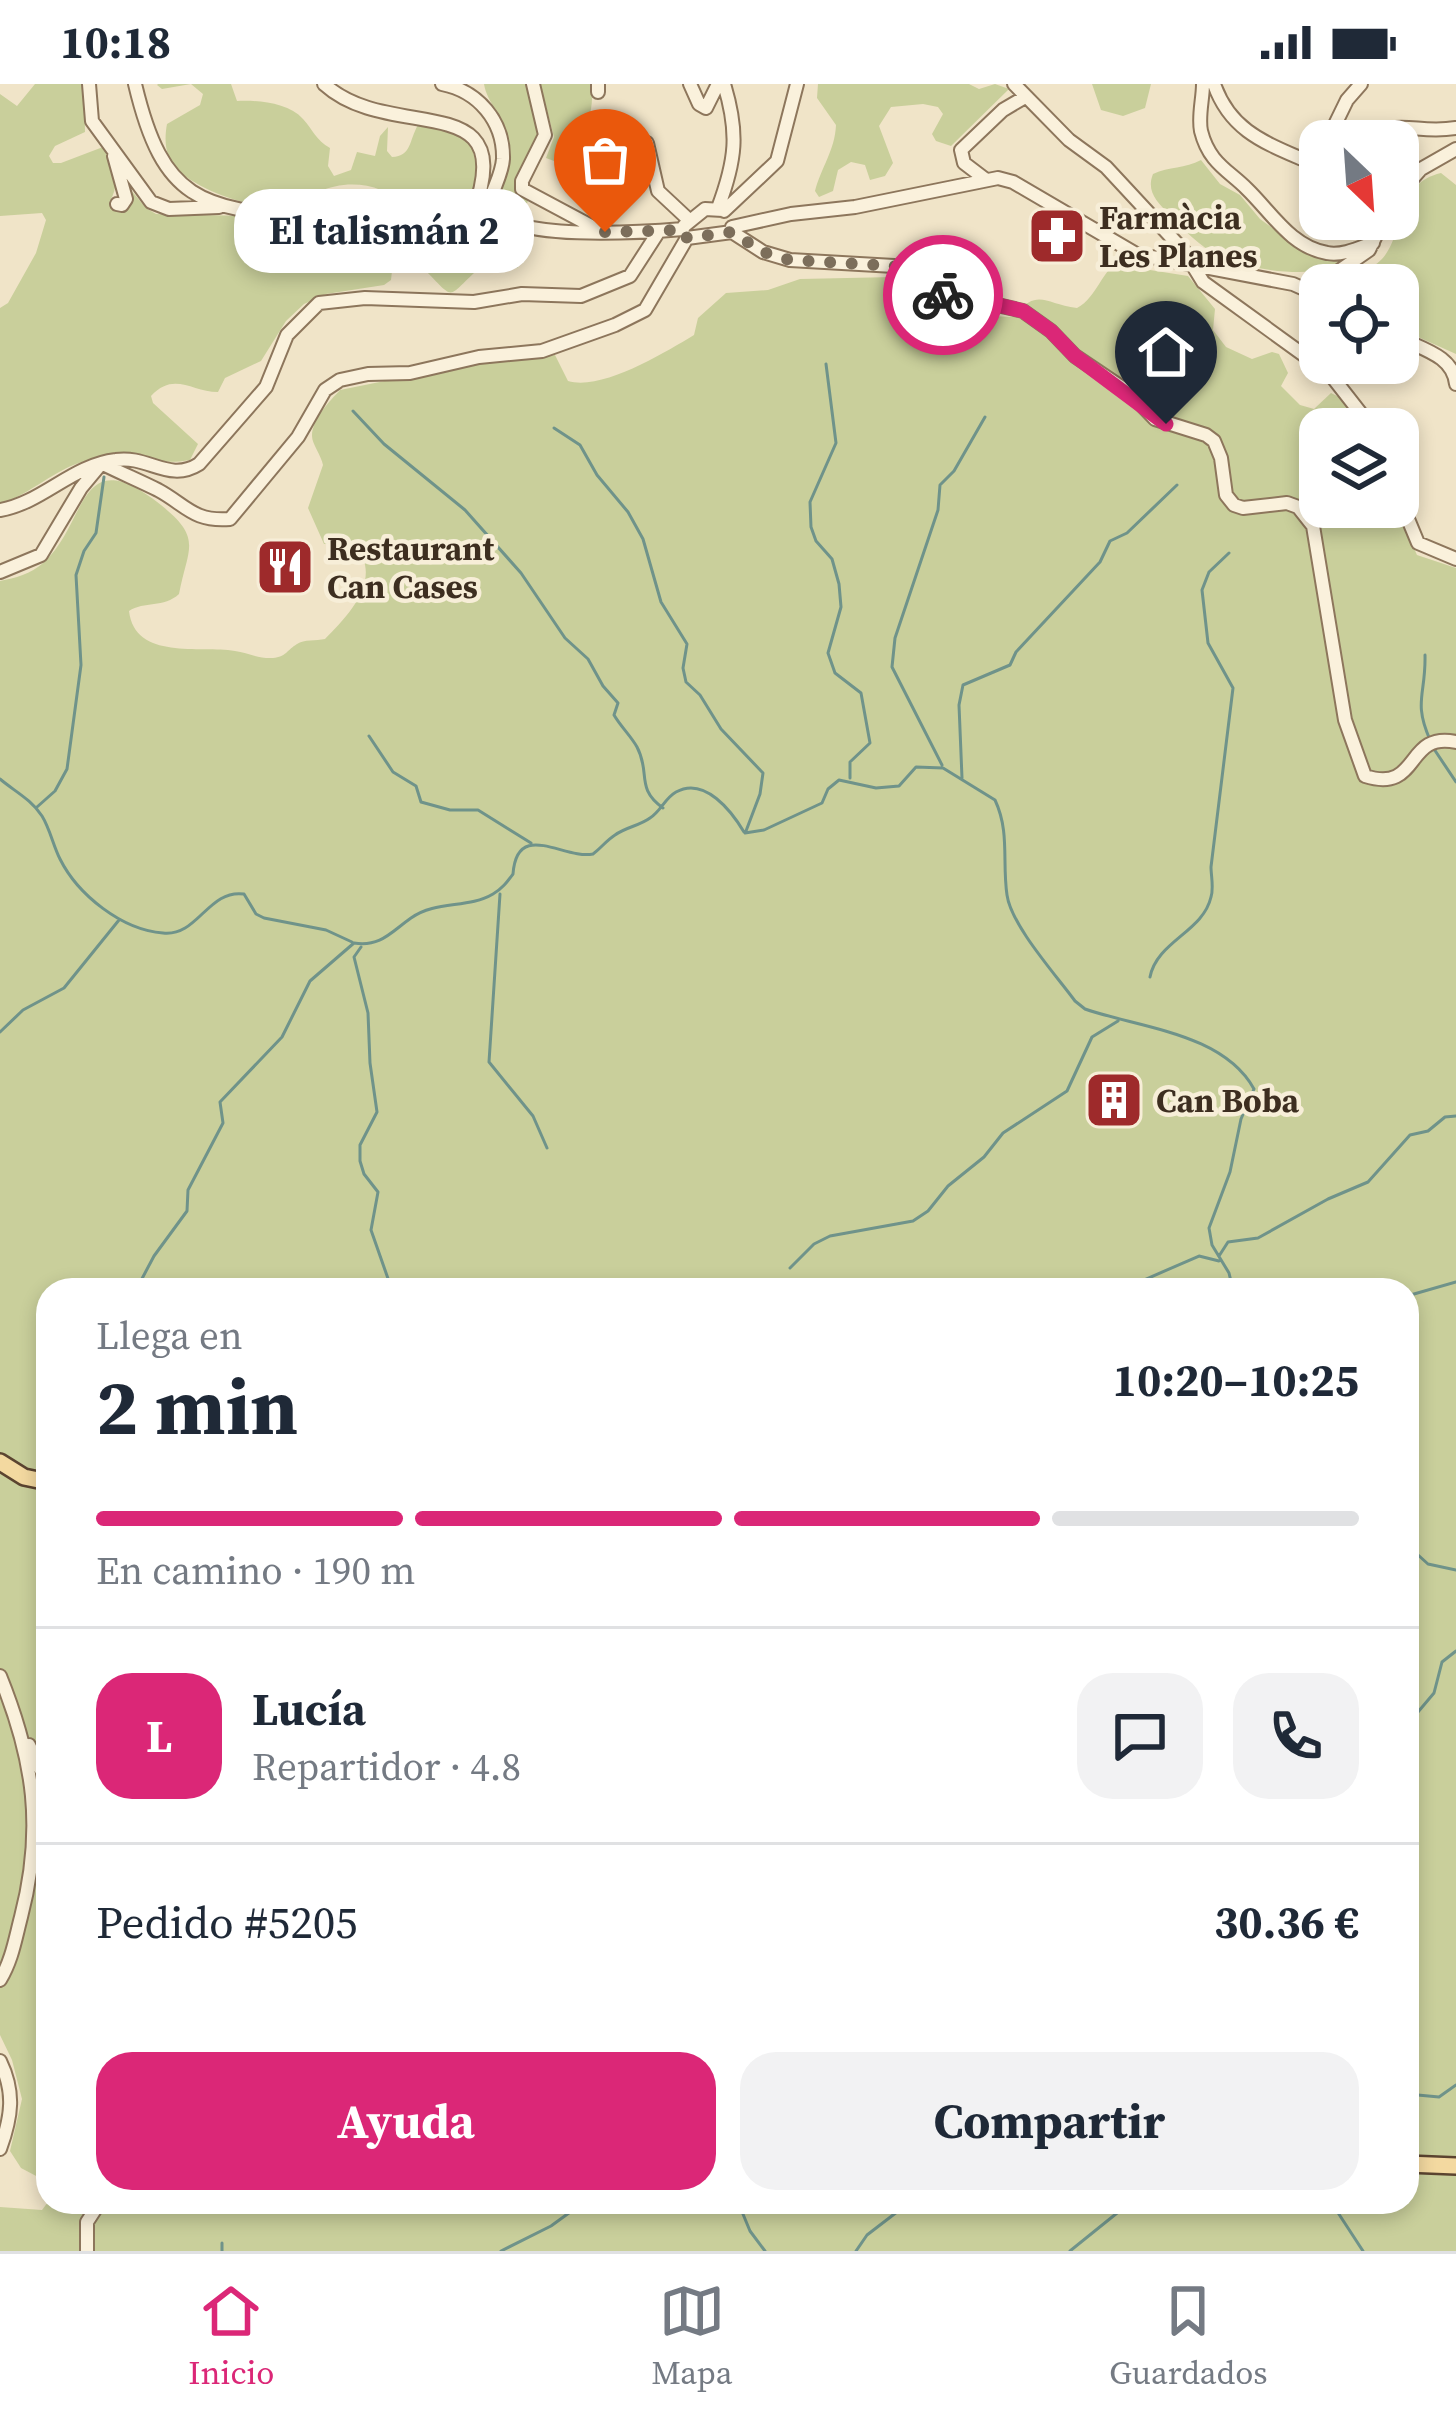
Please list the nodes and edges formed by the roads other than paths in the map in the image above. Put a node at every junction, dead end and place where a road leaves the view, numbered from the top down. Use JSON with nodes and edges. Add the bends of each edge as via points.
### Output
{"nodes":[{"id":1,"x":89,"y":84,"type":"edge"},
{"id":2,"x":135,"y":84,"type":"edge"},
{"id":3,"x":325,"y":84,"type":"edge"},
{"id":4,"x":442,"y":84,"type":"edge"},
{"id":5,"x":533,"y":84,"type":"edge"},
{"id":6,"x":691,"y":84,"type":"edge"},
{"id":7,"x":721,"y":84,"type":"edge"},
{"id":8,"x":797,"y":84,"type":"edge"},
{"id":9,"x":1014,"y":84,"type":"edge"},
{"id":10,"x":1203,"y":84,"type":"edge"},
{"id":11,"x":1214,"y":84,"type":"edge"},
{"id":12,"x":1361,"y":84,"type":"edge"},
{"id":13,"x":1025,"y":90,"type":"edge"},
{"id":14,"x":1337,"y":120,"type":"edge"},
{"id":15,"x":1419,"y":125,"type":"edge"},
{"id":16,"x":1456,"y":128,"type":"edge"},
{"id":17,"x":647,"y":143,"type":"dead end"},
{"id":18,"x":110,"y":144,"type":"junction"},
{"id":19,"x":1456,"y":149,"type":"edge"},
{"id":20,"x":1299,"y":153,"type":"edge"},
{"id":21,"x":1419,"y":171,"type":"edge"},
{"id":22,"x":986,"y":179,"type":"junction"},
{"id":23,"x":117,"y":204,"type":"dead end"},
{"id":24,"x":219,"y":207,"type":"junction"},
{"id":25,"x":721,"y":209,"type":"junction"},
{"id":26,"x":522,"y":227,"type":"junction"},
{"id":27,"x":686,"y":229,"type":"junction"},
{"id":28,"x":732,"y":230,"type":"junction"},
{"id":29,"x":658,"y":231,"type":"junction"},
{"id":30,"x":605,"y":232,"type":"junction"},
{"id":31,"x":369,"y":233,"type":"dead end"},
{"id":32,"x":1374,"y":240,"type":"edge"},
{"id":33,"x":1373,"y":243,"type":"junction"},
{"id":34,"x":1189,"y":261,"type":"junction"},
{"id":35,"x":1353,"y":264,"type":"edge"},
{"id":36,"x":1299,"y":290,"type":"edge"},
{"id":37,"x":1419,"y":347,"type":"edge"},
{"id":38,"x":1456,"y":384,"type":"edge"},
{"id":39,"x":1357,"y":408,"type":"edge"},
{"id":40,"x":102,"y":464,"type":"junction"},
{"id":41,"x":0,"y":510,"type":"edge"},
{"id":42,"x":1412,"y":528,"type":"edge"},
{"id":43,"x":1456,"y":560,"type":"edge"},
{"id":44,"x":0,"y":572,"type":"edge"},
{"id":45,"x":1456,"y":742,"type":"edge"},
{"id":46,"x":0,"y":1462,"type":"edge"},
{"id":47,"x":36,"y":1479,"type":"edge"},
{"id":48,"x":0,"y":1676,"type":"edge"},
{"id":49,"x":21,"y":1727,"type":"junction"},
{"id":50,"x":36,"y":1759,"type":"edge"},
{"id":51,"x":0,"y":1980,"type":"edge"},
{"id":52,"x":0,"y":2061,"type":"edge"},
{"id":53,"x":0,"y":2109,"type":"edge"},
{"id":54,"x":2,"y":2143,"type":"edge"},
{"id":55,"x":1419,"y":2164,"type":"edge"},
{"id":56,"x":1456,"y":2166,"type":"edge"},
{"id":57,"x":92,"y":2214,"type":"edge"},
{"id":58,"x":87,"y":2251,"type":"edge"}],
"edges":[{"from":1,"to":18,"type":"street","via":[[92,121]]},
{"from":2,"to":24,"type":"street","via":[[164,168]]},
{"from":3,"to":26,"type":"street","via":[[364,107],[455,115],[471,124],[486,156],[473,213],[484,229],[503,236]]},
{"from":4,"to":26,"type":"street","via":[[471,93],[488,112],[503,158],[490,209]]},
{"from":5,"to":30,"type":"street","via":[[545,135],[522,189]]},
{"from":6,"to":7,"type":"street","via":[[706,108]]},
{"from":7,"to":25,"type":"street","via":[[737,129]]},
{"from":8,"to":25,"type":"street","via":[[777,161]]},
{"from":9,"to":13,"type":"street"},
{"from":10,"to":33,"type":"street","via":[[1207,145],[1224,173],[1277,223],[1327,253]]},
{"from":11,"to":20,"type":"street","via":[[1244,130]]},
{"from":12,"to":14,"type":"street"},
{"from":13,"to":22,"type":"street","via":[[961,150],[964,164]]},
{"from":13,"to":34,"type":"street"},
{"from":15,"to":16,"type":"street"},
{"from":17,"to":27,"type":"street","via":[[658,191]]},
{"from":18,"to":23,"type":"street","via":[[127,199]]},
{"from":18,"to":24,"type":"street","via":[[159,207]]},
{"from":19,"to":21,"type":"street"},
{"from":22,"to":28,"type":"street"},
{"from":22,"to":34,"type":"street","via":[[1013,182],[1136,254]]},
{"from":24,"to":31,"type":"street"},
{"from":25,"to":27,"type":"street","via":[[705,209]]},
{"from":25,"to":28,"type":"street"},
{"from":26,"to":30,"type":"street"},
{"from":27,"to":28,"type":"street"},
{"from":27,"to":29,"type":"street"},
{"from":27,"to":40,"type":"street","via":[[645,310],[615,325],[542,351],[340,380],[230,518],[181,509]]},
{"from":28,"to":45,"type":"street","via":[[790,260],[912,272],[961,307],[1013,306],[1155,419],[1207,435],[1234,505],[1287,503],[1313,526],[1345,720],[1365,776],[1393,781],[1428,743]]},
{"from":29,"to":30,"type":"street"},
{"from":29,"to":40,"type":"street","via":[[631,276],[580,296],[319,303],[286,335],[266,387],[199,464],[172,473],[134,460]]},
{"from":32,"to":33,"type":"street"},
{"from":33,"to":35,"type":"street"},
{"from":34,"to":36,"type":"street"},
{"from":34,"to":39,"type":"street","via":[[1203,283],[1330,374]]},
{"from":37,"to":38,"type":"street","via":[[1447,361]]},
{"from":40,"to":41,"type":"street"},
{"from":40,"to":44,"type":"street","via":[[41,555]]},
{"from":42,"to":43,"type":"street","via":[[1418,543]]},
{"from":46,"to":47,"type":"main road"},
{"from":48,"to":49,"type":"street"},
{"from":49,"to":50,"type":"street"},
{"from":49,"to":51,"type":"street","via":[[36,1839]]},
{"from":52,"to":54,"type":"street","via":[[12,2102]]},
{"from":53,"to":54,"type":"street"},
{"from":55,"to":56,"type":"main road"},
{"from":57,"to":58,"type":"street"}]}
